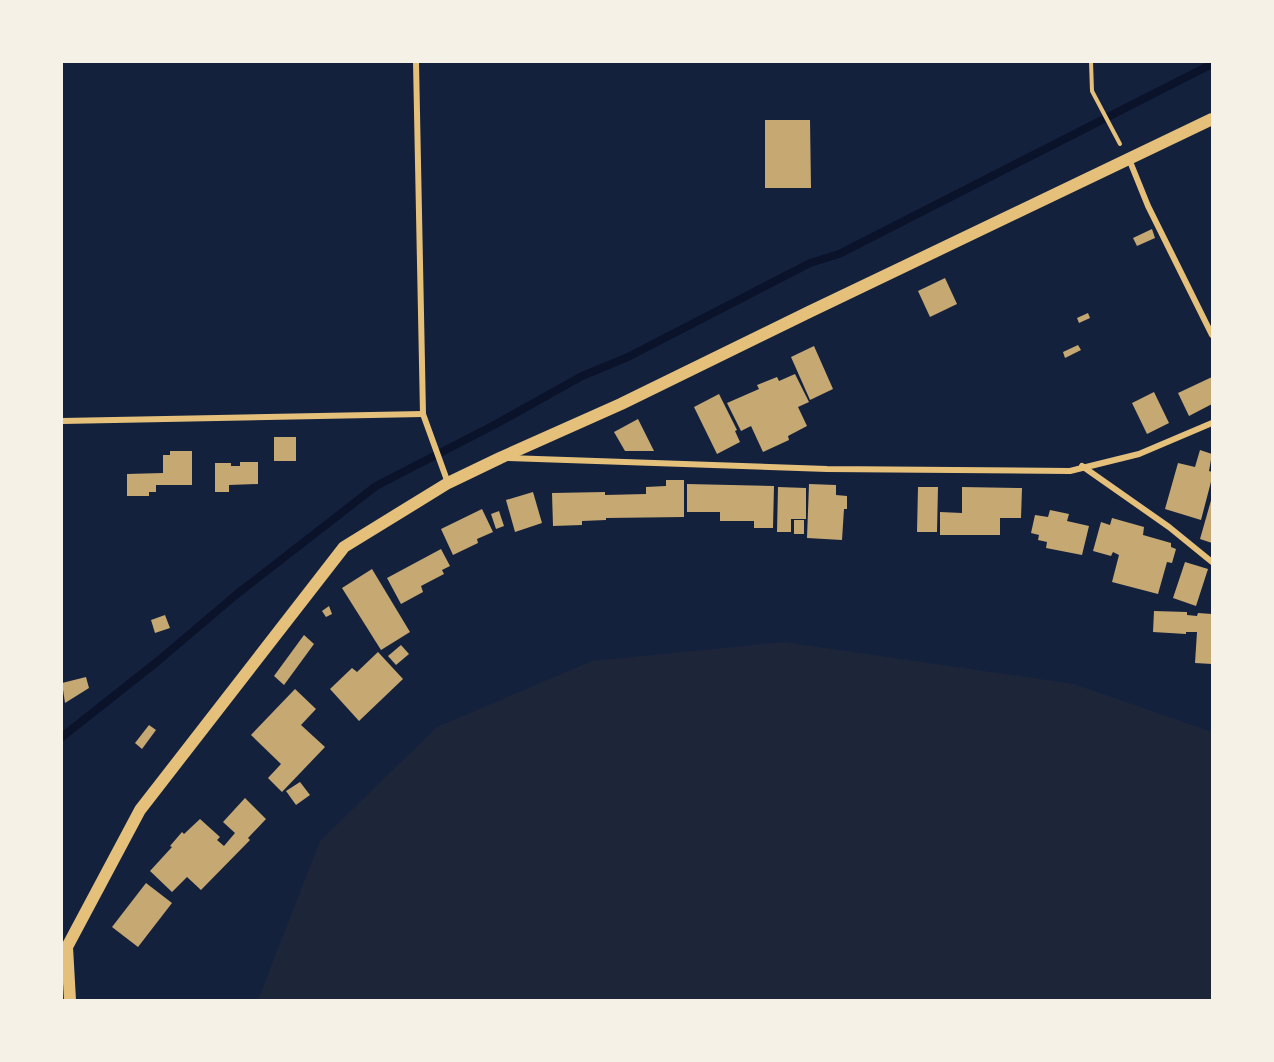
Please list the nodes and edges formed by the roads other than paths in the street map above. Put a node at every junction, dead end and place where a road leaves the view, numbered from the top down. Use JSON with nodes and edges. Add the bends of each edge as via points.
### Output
{"nodes":[{"id":1,"x":416,"y":62,"type":"edge"},
{"id":2,"x":1212,"y":119,"type":"edge"},
{"id":3,"x":1129,"y":159,"type":"junction"},
{"id":4,"x":1212,"y":335,"type":"edge"},
{"id":5,"x":423,"y":414,"type":"junction"},
{"id":6,"x":62,"y":421,"type":"edge"},
{"id":7,"x":1212,"y":423,"type":"edge"},
{"id":8,"x":500,"y":458,"type":"junction"},
{"id":9,"x":1082,"y":466,"type":"junction"},
{"id":10,"x":448,"y":483,"type":"junction"},
{"id":11,"x":1212,"y":562,"type":"edge"},
{"id":12,"x":70,"y":1000,"type":"edge"}],
"edges":[{"from":1,"to":5,"type":"street"},
{"from":2,"to":3,"type":"main road"},
{"from":3,"to":4,"type":"street","via":[[1148,207]]},
{"from":3,"to":8,"type":"main road","via":[[621,404]]},
{"from":5,"to":6,"type":"street"},
{"from":5,"to":10,"type":"street"},
{"from":7,"to":9,"type":"street","via":[[1139,454]]},
{"from":8,"to":9,"type":"street","via":[[827,469],[1070,471]]},
{"from":8,"to":10,"type":"main road"},
{"from":9,"to":11,"type":"street"},
{"from":10,"to":12,"type":"main road","via":[[344,547],[140,810],[67,947]]}]}
